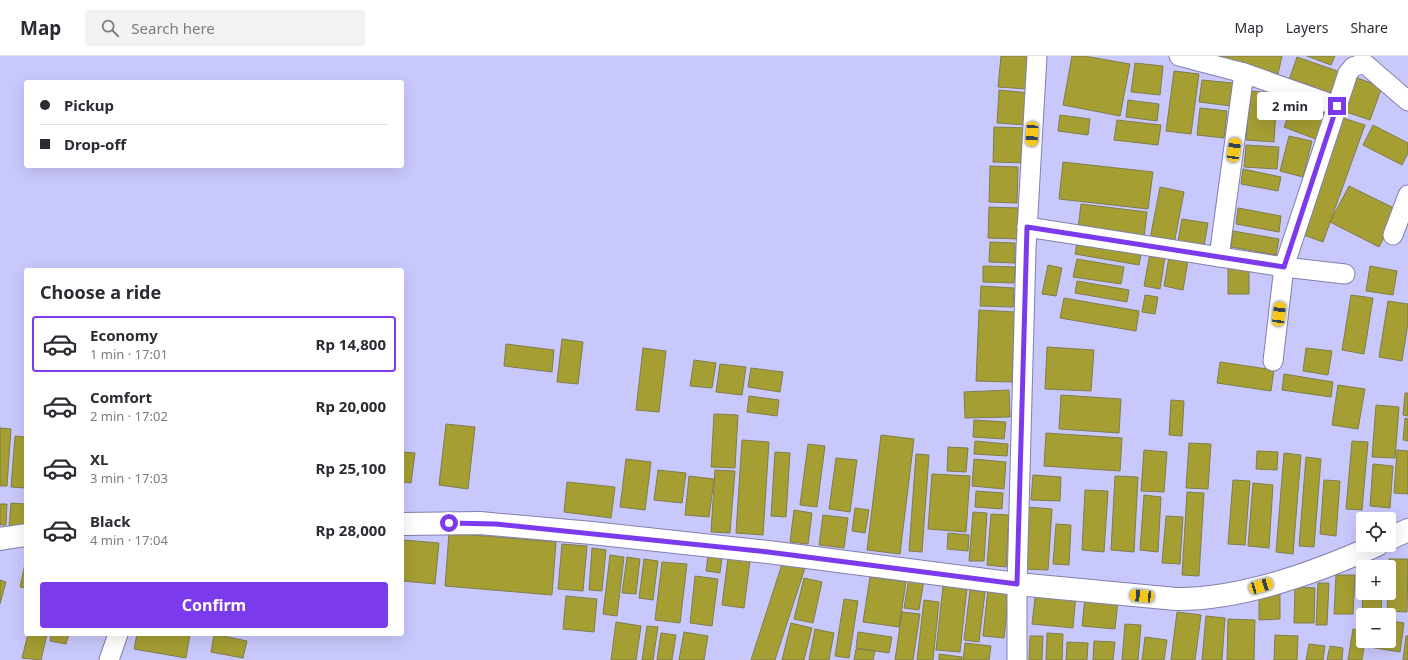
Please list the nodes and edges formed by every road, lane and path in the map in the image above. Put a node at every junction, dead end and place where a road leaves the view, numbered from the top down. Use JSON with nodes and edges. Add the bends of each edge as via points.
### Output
{"nodes":[{"id":1,"x":1037,"y":56,"type":"edge"},
{"id":2,"x":1179,"y":56,"type":"edge"},
{"id":3,"x":1244,"y":73,"type":"junction"},
{"id":4,"x":1408,"y":101,"type":"edge"},
{"id":5,"x":1337,"y":106,"type":"junction"},
{"id":6,"x":1408,"y":195,"type":"edge"},
{"id":7,"x":1027,"y":227,"type":"junction"},
{"id":8,"x":1393,"y":235,"type":"dead end"},
{"id":9,"x":1219,"y":257,"type":"junction"},
{"id":10,"x":1284,"y":267,"type":"junction"},
{"id":11,"x":1345,"y":274,"type":"dead end"},
{"id":12,"x":1273,"y":361,"type":"dead end"},
{"id":13,"x":404,"y":524,"type":"edge"},
{"id":14,"x":1408,"y":530,"type":"edge"},
{"id":15,"x":24,"y":535,"type":"edge"},
{"id":16,"x":1396,"y":536,"type":"edge"},
{"id":17,"x":0,"y":539,"type":"edge"},
{"id":18,"x":1359,"y":552,"type":"edge"},
{"id":19,"x":1017,"y":584,"type":"junction"},
{"id":20,"x":117,"y":636,"type":"edge"},
{"id":21,"x":109,"y":660,"type":"edge"},
{"id":22,"x":1017,"y":660,"type":"edge"}],
"edges":[{"from":1,"to":7,"type":"street"},
{"from":2,"to":3,"type":"street"},
{"from":3,"to":5,"type":"street"},
{"from":3,"to":9,"type":"street"},
{"from":4,"to":5,"type":"street","via":[[1364,64],[1353,66],[1348,73]]},
{"from":5,"to":10,"type":"street"},
{"from":6,"to":8,"type":"street"},
{"from":7,"to":9,"type":"street"},
{"from":7,"to":19,"type":"street"},
{"from":9,"to":10,"type":"street"},
{"from":10,"to":11,"type":"street"},
{"from":10,"to":12,"type":"street"},
{"from":13,"to":19,"type":"street","via":[[480,523],[584,532],[768,552]]},
{"from":14,"to":16,"type":"street"},
{"from":15,"to":17,"type":"street"},
{"from":18,"to":19,"type":"street","via":[[1247,591],[1195,600]]},
{"from":19,"to":22,"type":"street"},
{"from":20,"to":21,"type":"street"}]}
